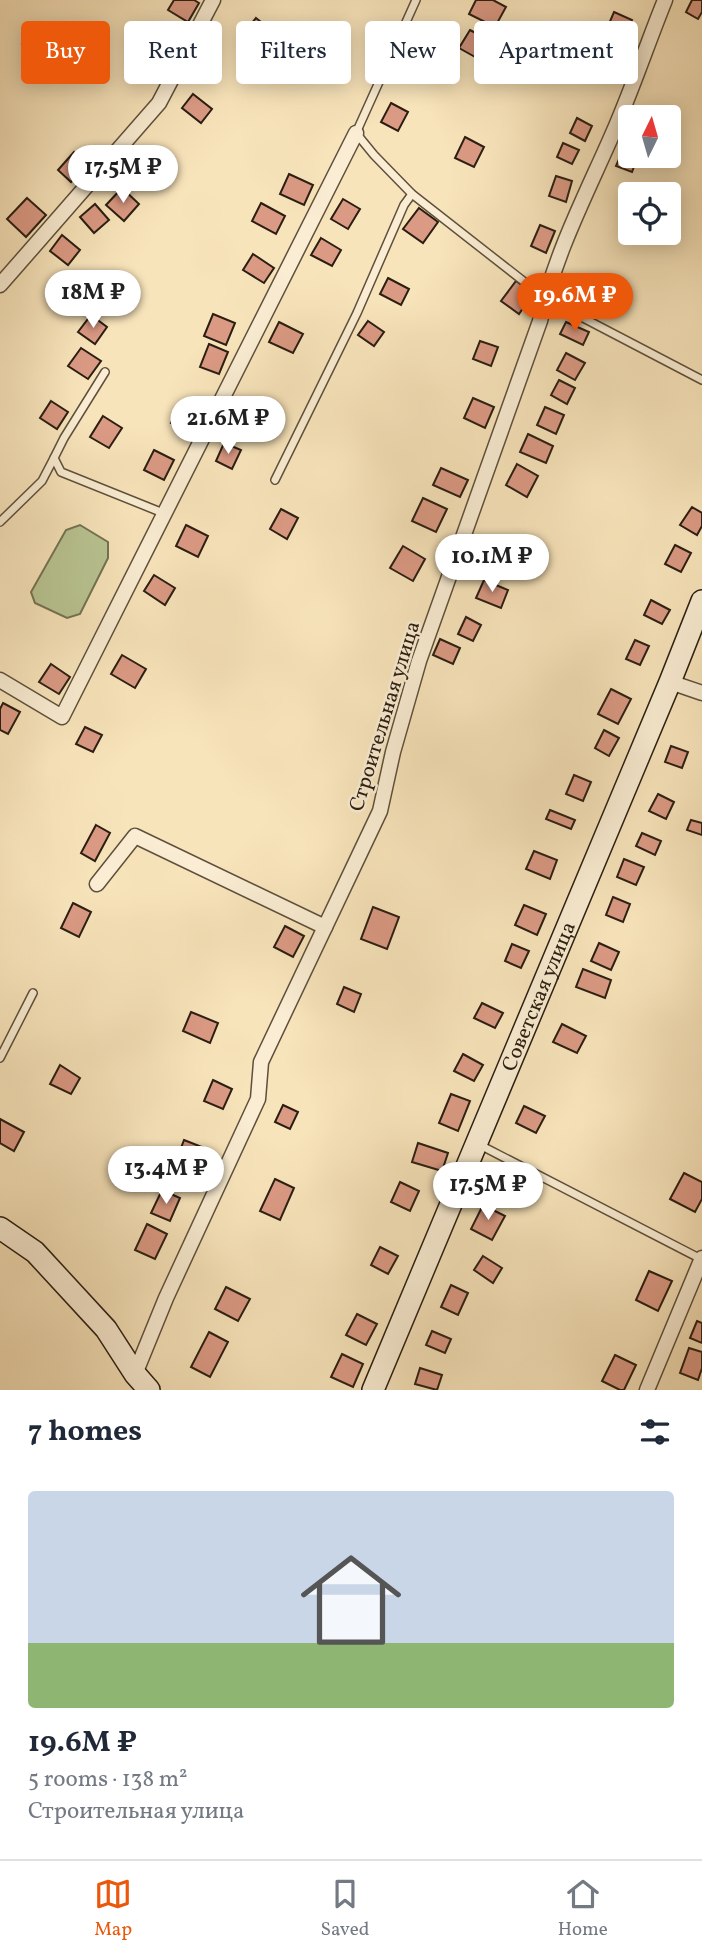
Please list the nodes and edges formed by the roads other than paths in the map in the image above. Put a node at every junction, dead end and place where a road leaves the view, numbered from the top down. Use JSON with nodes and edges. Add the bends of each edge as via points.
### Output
{"nodes":[{"id":1,"x":212,"y":0,"type":"edge"},
{"id":2,"x":416,"y":0,"type":"edge"},
{"id":3,"x":665,"y":0,"type":"edge"},
{"id":4,"x":356,"y":133,"type":"junction"},
{"id":5,"x":412,"y":194,"type":"junction"},
{"id":6,"x":0,"y":285,"type":"edge"},
{"id":7,"x":545,"y":298,"type":"junction"},
{"id":8,"x":105,"y":372,"type":"dead end"},
{"id":9,"x":702,"y":380,"type":"edge"},
{"id":10,"x":54,"y":458,"type":"junction"},
{"id":11,"x":275,"y":480,"type":"dead end"},
{"id":12,"x":163,"y":513,"type":"junction"},
{"id":13,"x":0,"y":522,"type":"edge"},
{"id":14,"x":702,"y":601,"type":"edge"},
{"id":15,"x":0,"y":680,"type":"edge"},
{"id":16,"x":670,"y":682,"type":"junction"},
{"id":17,"x":702,"y":693,"type":"edge"},
{"id":18,"x":97,"y":884,"type":"dead end"},
{"id":19,"x":325,"y":928,"type":"junction"},
{"id":20,"x":33,"y":993,"type":"dead end"},
{"id":21,"x":0,"y":1058,"type":"edge"},
{"id":22,"x":477,"y":1144,"type":"junction"},
{"id":23,"x":0,"y":1228,"type":"edge"},
{"id":24,"x":702,"y":1258,"type":"edge"},
{"id":25,"x":138,"y":1382,"type":"edge"},
{"id":26,"x":373,"y":1390,"type":"edge"},
{"id":27,"x":647,"y":1390,"type":"edge"}],
"edges":[{"from":1,"to":6,"type":"street","via":[[159,103]]},
{"from":2,"to":4,"type":"lane"},
{"from":3,"to":7,"type":"street","name":"Строительная улица"},
{"from":4,"to":5,"type":"lane"},
{"from":4,"to":12,"type":"street"},
{"from":5,"to":7,"type":"lane"},
{"from":5,"to":11,"type":"lane"},
{"from":7,"to":9,"type":"lane"},
{"from":7,"to":19,"type":"street","name":"Строительная улица","via":[[419,661],[380,811]]},
{"from":8,"to":10,"type":"lane"},
{"from":10,"to":12,"type":"lane","via":[[61,472]]},
{"from":10,"to":13,"type":"lane","via":[[43,481]]},
{"from":12,"to":15,"type":"street","via":[[62,717]]},
{"from":14,"to":16,"type":"main road","name":"Советская улица"},
{"from":16,"to":17,"type":"street"},
{"from":16,"to":22,"type":"main road","name":"Советская улица"},
{"from":18,"to":19,"type":"street","via":[[135,836]]},
{"from":19,"to":25,"type":"street","name":"Строительная улица","via":[[261,1062],[258,1099],[166,1298]]},
{"from":20,"to":21,"type":"lane"},
{"from":22,"to":24,"type":"lane"},
{"from":22,"to":26,"type":"main road","name":"Советская улица"},
{"from":23,"to":25,"type":"main road","via":[[35,1252],[106,1329]]},
{"from":24,"to":27,"type":"street"}]}
